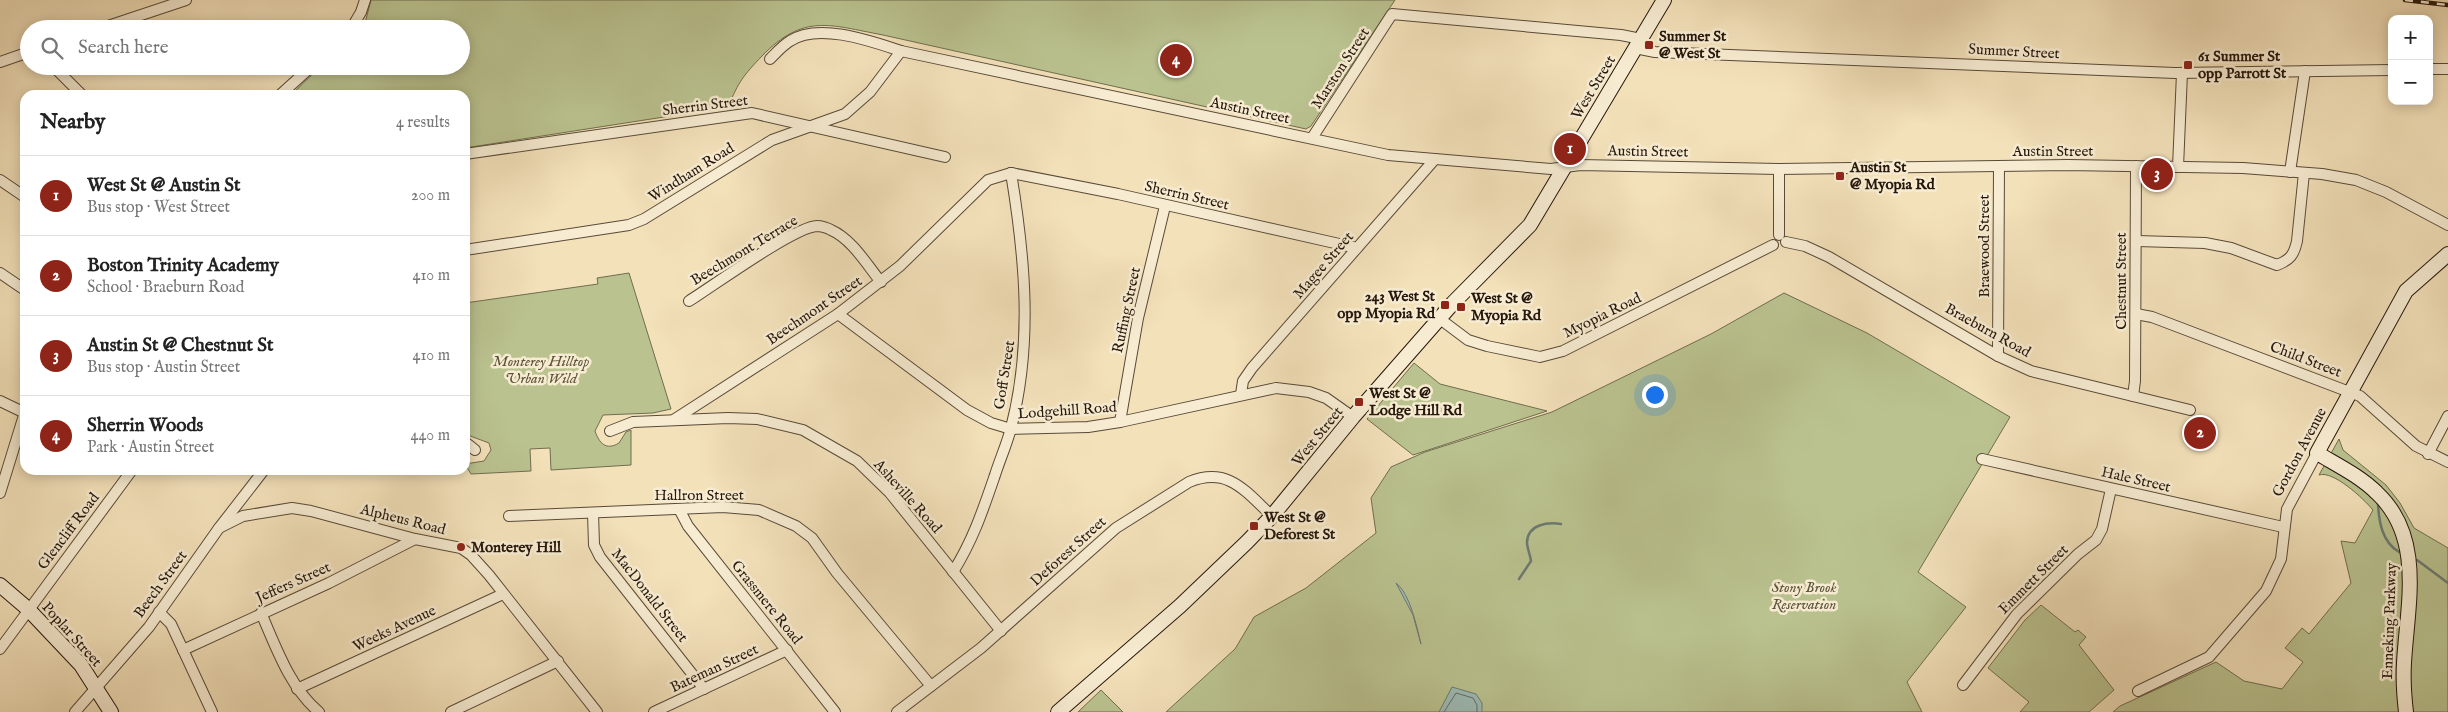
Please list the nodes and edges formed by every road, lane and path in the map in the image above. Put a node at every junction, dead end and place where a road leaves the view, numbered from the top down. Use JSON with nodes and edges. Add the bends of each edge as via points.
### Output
{"nodes":[{"id":1,"x":186,"y":0,"type":"edge"},
{"id":2,"x":365,"y":0,"type":"edge"},
{"id":3,"x":1664,"y":0,"type":"edge"},
{"id":4,"x":1392,"y":14,"type":"joint"},
{"id":5,"x":126,"y":20,"type":"edge"},
{"id":6,"x":357,"y":20,"type":"edge"},
{"id":7,"x":1638,"y":44,"type":"junction"},
{"id":8,"x":900,"y":51,"type":"junction"},
{"id":9,"x":20,"y":55,"type":"edge"},
{"id":10,"x":770,"y":59,"type":"dead end"},
{"id":11,"x":0,"y":62,"type":"edge"},
{"id":12,"x":2433,"y":69,"type":"edge"},
{"id":13,"x":2448,"y":69,"type":"edge"},
{"id":14,"x":2388,"y":70,"type":"edge"},
{"id":15,"x":2305,"y":71,"type":"junction"},
{"id":16,"x":2182,"y":73,"type":"junction"},
{"id":17,"x":62,"y":75,"type":"edge"},
{"id":18,"x":302,"y":75,"type":"edge"},
{"id":19,"x":77,"y":90,"type":"edge"},
{"id":20,"x":286,"y":90,"type":"edge"},
{"id":21,"x":812,"y":126,"type":"junction"},
{"id":22,"x":1312,"y":138,"type":"junction"},
{"id":23,"x":470,"y":153,"type":"edge"},
{"id":24,"x":945,"y":157,"type":"dead end"},
{"id":25,"x":1435,"y":159,"type":"junction"},
{"id":26,"x":1565,"y":166,"type":"junction"},
{"id":27,"x":1999,"y":166,"type":"junction"},
{"id":28,"x":2136,"y":166,"type":"junction"},
{"id":29,"x":2178,"y":167,"type":"junction"},
{"id":30,"x":1779,"y":169,"type":"junction"},
{"id":31,"x":2290,"y":172,"type":"junction"},
{"id":32,"x":1011,"y":173,"type":"junction"},
{"id":33,"x":2304,"y":173,"type":"junction"},
{"id":34,"x":0,"y":180,"type":"edge"},
{"id":35,"x":20,"y":194,"type":"edge"},
{"id":36,"x":1164,"y":206,"type":"junction"},
{"id":37,"x":2448,"y":226,"type":"edge"},
{"id":38,"x":1783,"y":239,"type":"junction"},
{"id":39,"x":2137,"y":240,"type":"junction"},
{"id":40,"x":1356,"y":248,"type":"junction"},
{"id":41,"x":470,"y":249,"type":"edge"},
{"id":42,"x":2448,"y":254,"type":"edge"},
{"id":43,"x":0,"y":273,"type":"edge"},
{"id":44,"x":881,"y":282,"type":"junction"},
{"id":45,"x":20,"y":287,"type":"edge"},
{"id":46,"x":689,"y":302,"type":"dead end"},
{"id":47,"x":838,"y":314,"type":"junction"},
{"id":48,"x":2136,"y":314,"type":"junction"},
{"id":49,"x":1440,"y":319,"type":"junction"},
{"id":50,"x":1998,"y":356,"type":"junction"},
{"id":51,"x":2350,"y":392,"type":"junction"},
{"id":52,"x":1241,"y":394,"type":"junction"},
{"id":53,"x":2133,"y":396,"type":"junction"},
{"id":54,"x":0,"y":401,"type":"edge"},
{"id":55,"x":2190,"y":410,"type":"dead end"},
{"id":56,"x":20,"y":411,"type":"edge"},
{"id":57,"x":2448,"y":416,"type":"edge"},
{"id":58,"x":1353,"y":417,"type":"junction"},
{"id":59,"x":674,"y":419,"type":"junction"},
{"id":60,"x":1120,"y":422,"type":"junction"},
{"id":61,"x":20,"y":429,"type":"edge"},
{"id":62,"x":1011,"y":429,"type":"junction"},
{"id":63,"x":610,"y":431,"type":"dead end"},
{"id":64,"x":470,"y":446,"type":"edge"},
{"id":65,"x":475,"y":450,"type":"dead end"},
{"id":66,"x":2317,"y":453,"type":"junction"},
{"id":67,"x":2428,"y":454,"type":"junction"},
{"id":68,"x":1982,"y":459,"type":"dead end"},
{"id":69,"x":2448,"y":462,"type":"edge"},
{"id":70,"x":128,"y":475,"type":"edge"},
{"id":71,"x":260,"y":475,"type":"edge"},
{"id":72,"x":2111,"y":489,"type":"junction"},
{"id":73,"x":0,"y":493,"type":"edge"},
{"id":74,"x":679,"y":509,"type":"junction"},
{"id":75,"x":593,"y":513,"type":"junction"},
{"id":76,"x":509,"y":516,"type":"dead end"},
{"id":77,"x":1272,"y":516,"type":"junction"},
{"id":78,"x":2283,"y":527,"type":"junction"},
{"id":79,"x":219,"y":528,"type":"junction"},
{"id":80,"x":415,"y":539,"type":"junction"},
{"id":81,"x":953,"y":572,"type":"junction"},
{"id":82,"x":0,"y":585,"type":"edge"},
{"id":83,"x":503,"y":594,"type":"junction"},
{"id":84,"x":28,"y":609,"type":"junction"},
{"id":85,"x":159,"y":612,"type":"junction"},
{"id":86,"x":261,"y":613,"type":"junction"},
{"id":87,"x":1001,"y":631,"type":"junction"},
{"id":88,"x":0,"y":649,"type":"edge"},
{"id":89,"x":183,"y":650,"type":"junction"},
{"id":90,"x":787,"y":650,"type":"junction"},
{"id":91,"x":558,"y":661,"type":"junction"},
{"id":92,"x":1963,"y":685,"type":"dead end"},
{"id":93,"x":931,"y":686,"type":"junction"},
{"id":94,"x":96,"y":688,"type":"junction"},
{"id":95,"x":297,"y":689,"type":"junction"},
{"id":96,"x":704,"y":689,"type":"junction"},
{"id":97,"x":2138,"y":691,"type":"dead end"},
{"id":98,"x":75,"y":712,"type":"edge"},
{"id":99,"x":111,"y":712,"type":"edge"},
{"id":100,"x":212,"y":712,"type":"edge"},
{"id":101,"x":319,"y":712,"type":"edge"},
{"id":102,"x":451,"y":712,"type":"edge"},
{"id":103,"x":597,"y":712,"type":"edge"},
{"id":104,"x":654,"y":712,"type":"edge"},
{"id":105,"x":836,"y":712,"type":"edge"},
{"id":106,"x":897,"y":712,"type":"edge"},
{"id":107,"x":1058,"y":712,"type":"edge"},
{"id":108,"x":2406,"y":712,"type":"edge"}],
"edges":[{"from":1,"to":5,"type":"street"},
{"from":2,"to":6,"type":"street"},
{"from":3,"to":7,"type":"street","name":"West Street"},
{"from":4,"to":7,"type":"street","name":"Summer Street","via":[[1621,35]]},
{"from":4,"to":22,"type":"street","name":"Marston Street"},
{"from":7,"to":16,"type":"street","name":"Summer Street","via":[[1655,52]]},
{"from":7,"to":26,"type":"street","name":"West Street"},
{"from":8,"to":10,"type":"street","name":"Austin Street","via":[[843,35],[811,32],[790,40]]},
{"from":8,"to":21,"type":"street","name":"Windham Road","via":[[882,79],[860,102],[837,118]]},
{"from":8,"to":22,"type":"street","name":"Austin Street"},
{"from":9,"to":11,"type":"street"},
{"from":12,"to":13,"type":"street"},
{"from":14,"to":15,"type":"street","name":"Summer Street"},
{"from":15,"to":16,"type":"street","name":"Summer Street"},
{"from":15,"to":31,"type":"street"},
{"from":16,"to":29,"type":"street"},
{"from":17,"to":19,"type":"street"},
{"from":18,"to":20,"type":"street"},
{"from":21,"to":23,"type":"street","name":"Sherrin Street","via":[[745,113]]},
{"from":21,"to":24,"type":"street","name":"Sherrin Street"},
{"from":21,"to":41,"type":"street","name":"Windham Road","via":[[762,145],[644,219],[629,225]]},
{"from":22,"to":25,"type":"street","name":"Austin Street","via":[[1380,154]]},
{"from":25,"to":26,"type":"street","name":"Austin Street","via":[[1545,168]]},
{"from":25,"to":40,"type":"street","name":"Magee Street"},
{"from":26,"to":30,"type":"street","name":"Austin Street"},
{"from":26,"to":49,"type":"street","name":"West Street","via":[[1530,225]]},
{"from":27,"to":28,"type":"street","name":"Austin Street"},
{"from":27,"to":30,"type":"street","name":"Austin Street"},
{"from":27,"to":50,"type":"street","name":"Braewood Street"},
{"from":28,"to":29,"type":"street","name":"Austin Street"},
{"from":28,"to":39,"type":"street","name":"Chestnut Street"},
{"from":29,"to":31,"type":"street","name":"Austin Street"},
{"from":30,"to":38,"type":"street"},
{"from":31,"to":33,"type":"street","name":"Austin Street"},
{"from":32,"to":36,"type":"street","name":"Sherrin Street"},
{"from":32,"to":44,"type":"street","name":"Beechmont Street","via":[[988,180]]},
{"from":32,"to":62,"type":"street","name":"Goff Street","via":[[1023,251],[1026,329]]},
{"from":33,"to":37,"type":"street","name":"Austin Street","via":[[2356,180],[2386,192]]},
{"from":33,"to":39,"type":"street","via":[[2295,251],[2286,261],[2276,265],[2231,248],[2205,243]]},
{"from":34,"to":35,"type":"street"},
{"from":36,"to":40,"type":"street","name":"Sherrin Street"},
{"from":36,"to":60,"type":"street","name":"Ruffing Street","via":[[1138,318]]},
{"from":38,"to":49,"type":"street","name":"Myopia Road","via":[[1782,248],[1773,245],[1563,352],[1540,357],[1524,355],[1468,340]]},
{"from":38,"to":50,"type":"street","name":"Braeburn Road","via":[[1829,256]]},
{"from":39,"to":48,"type":"street","name":"Chestnut Street"},
{"from":40,"to":52,"type":"street","name":"Magee Street","via":[[1252,368],[1243,381]]},
{"from":42,"to":51,"type":"street","name":"Gordon Avenue","via":[[2406,292]]},
{"from":43,"to":45,"type":"street"},
{"from":44,"to":46,"type":"street","name":"Beechmont Terrace","via":[[853,247],[832,230],[818,226],[782,241]]},
{"from":44,"to":47,"type":"street","name":"Beechmont Street"},
{"from":47,"to":59,"type":"street","name":"Beechmont Street"},
{"from":47,"to":62,"type":"street","name":"Lodgehill Road","via":[[967,410]]},
{"from":48,"to":51,"type":"street","name":"Child Street","via":[[2152,316]]},
{"from":48,"to":53,"type":"street","name":"Chestnut Street"},
{"from":49,"to":58,"type":"street","name":"West Street"},
{"from":50,"to":53,"type":"street","name":"Braeburn Road","via":[[2031,371]]},
{"from":51,"to":66,"type":"street","name":"Gordon Avenue"},
{"from":51,"to":67,"type":"street","name":"Child Street","via":[[2369,402],[2410,442]]},
{"from":52,"to":58,"type":"street","name":"Lodgehill Road","via":[[1276,388],[1309,392],[1326,398]]},
{"from":52,"to":60,"type":"street","name":"Lodgehill Road"},
{"from":53,"to":55,"type":"street","name":"Braeburn Road"},
{"from":54,"to":56,"type":"street"},
{"from":57,"to":67,"type":"street"},
{"from":58,"to":77,"type":"street","name":"West Street"},
{"from":59,"to":63,"type":"street","name":"Beechmont Street","via":[[628,422]]},
{"from":59,"to":81,"type":"street","name":"Asheville Road","via":[[743,418],[774,422],[803,430],[836,447],[890,493]]},
{"from":60,"to":62,"type":"street","name":"Lodgehill Road","via":[[1088,427]]},
{"from":61,"to":73,"type":"street"},
{"from":62,"to":81,"type":"street","name":"Goff Street","via":[[970,544]]},
{"from":64,"to":65,"type":"street"},
{"from":66,"to":78,"type":"street","name":"Gordon Avenue","via":[[2287,509]]},
{"from":66,"to":108,"type":"street","name":"Enneking Parkway","via":[[2377,493],[2390,508],[2402,532],[2410,584],[2403,669]]},
{"from":67,"to":69,"type":"street","name":"Child Street"},
{"from":68,"to":72,"type":"street","name":"Hale Street"},
{"from":70,"to":84,"type":"street","name":"Glencliff Road"},
{"from":71,"to":79,"type":"street","name":"Beech Street"},
{"from":72,"to":78,"type":"street","name":"Hale Street"},
{"from":72,"to":92,"type":"street","name":"Emmett Street","via":[[2102,529],[2096,540],[2017,614]]},
{"from":74,"to":75,"type":"street","name":"Hallron Street"},
{"from":74,"to":90,"type":"street","name":"Grassmere Road","via":[[688,526]]},
{"from":74,"to":93,"type":"street","name":"Hallron Street","via":[[723,507],[758,510],[796,526],[812,538]]},
{"from":75,"to":76,"type":"street","name":"Hallron Street"},
{"from":75,"to":96,"type":"street","name":"MacDonald Street","via":[[594,545],[600,557]]},
{"from":77,"to":87,"type":"street","name":"Deforest Street","via":[[1233,480],[1216,476],[1189,482],[1116,528]]},
{"from":77,"to":107,"type":"street","name":"West Street","via":[[1214,575]]},
{"from":78,"to":97,"type":"street","name":"Gordon Avenue","via":[[2281,559],[2274,578],[2221,646],[2205,660]]},
{"from":79,"to":80,"type":"street","name":"Alpheus Road","via":[[243,516],[292,508]]},
{"from":79,"to":85,"type":"street","name":"Beech Street"},
{"from":80,"to":83,"type":"street","name":"Alpheus Road","via":[[460,548],[471,556]]},
{"from":80,"to":86,"type":"street","name":"Jeffers Street"},
{"from":81,"to":87,"type":"street","name":"Asheville Road"},
{"from":82,"to":84,"type":"street","name":"Poplar Street"},
{"from":83,"to":91,"type":"street","name":"Alpheus Road"},
{"from":83,"to":95,"type":"street","name":"Weeks Avenue"},
{"from":84,"to":88,"type":"street","name":"Glencliff Road"},
{"from":84,"to":94,"type":"street","name":"Poplar Street","via":[[81,665]]},
{"from":85,"to":89,"type":"street","via":[[171,624]]},
{"from":85,"to":94,"type":"street","name":"Beech Street"},
{"from":86,"to":89,"type":"street","name":"Jeffers Street"},
{"from":86,"to":95,"type":"street"},
{"from":87,"to":93,"type":"street","name":"Deforest Street"},
{"from":89,"to":100,"type":"street"},
{"from":90,"to":96,"type":"street","name":"Bateman Street"},
{"from":90,"to":105,"type":"street","name":"Grassmere Road"},
{"from":91,"to":102,"type":"street"},
{"from":91,"to":103,"type":"street","name":"Alpheus Road"},
{"from":93,"to":106,"type":"street","name":"Deforest Street"},
{"from":94,"to":98,"type":"street","name":"Beech Street"},
{"from":94,"to":99,"type":"street","name":"Poplar Street"},
{"from":95,"to":101,"type":"street"},
{"from":96,"to":104,"type":"street","name":"Bateman Street"}]}
